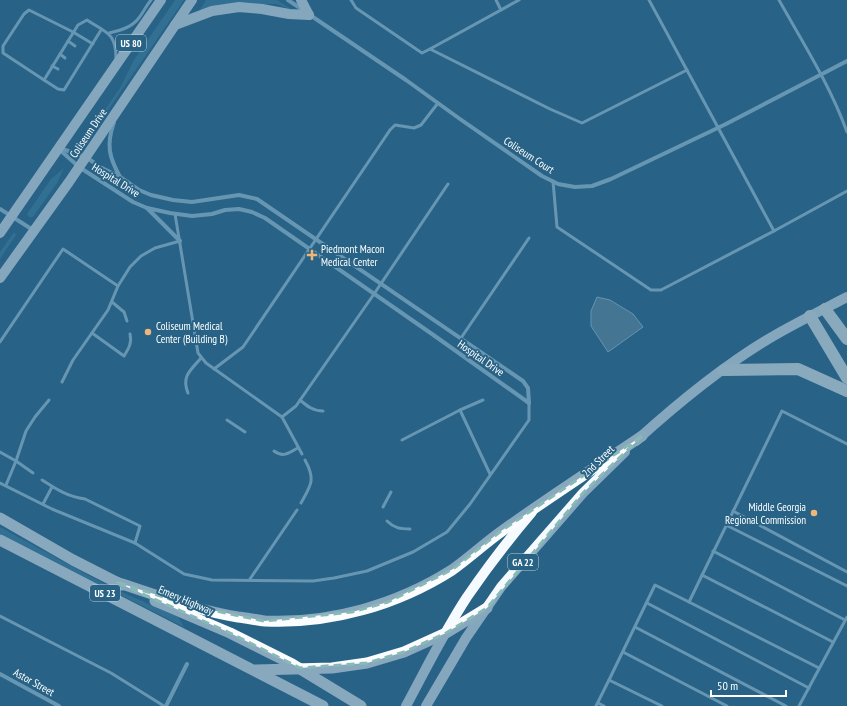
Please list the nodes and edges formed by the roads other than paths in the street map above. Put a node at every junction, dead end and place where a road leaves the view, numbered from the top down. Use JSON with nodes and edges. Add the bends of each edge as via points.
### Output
{"nodes":[{"id":1,"x":151,"y":0,"type":"edge"},
{"id":2,"x":162,"y":0,"type":"edge"},
{"id":3,"x":192,"y":0,"type":"edge"},
{"id":4,"x":288,"y":0,"type":"edge"},
{"id":5,"x":301,"y":0,"type":"edge"},
{"id":6,"x":351,"y":0,"type":"edge"},
{"id":7,"x":496,"y":0,"type":"edge"},
{"id":8,"x":519,"y":0,"type":"edge"},
{"id":9,"x":649,"y":0,"type":"edge"},
{"id":10,"x":778,"y":0,"type":"edge"},
{"id":11,"x":501,"y":10,"type":"junction"},
{"id":12,"x":309,"y":15,"type":"junction"},
{"id":13,"x":175,"y":25,"type":"junction"},
{"id":14,"x":101,"y":30,"type":"junction"},
{"id":15,"x":73,"y":32,"type":"junction"},
{"id":16,"x":109,"y":33,"type":"junction"},
{"id":17,"x":68,"y":41,"type":"junction"},
{"id":18,"x":93,"y":44,"type":"junction"},
{"id":19,"x":75,"y":46,"type":"dead end"},
{"id":20,"x":430,"y":50,"type":"junction"},
{"id":21,"x":60,"y":54,"type":"junction"},
{"id":22,"x":66,"y":58,"type":"dead end"},
{"id":23,"x":847,"y":61,"type":"edge"},
{"id":24,"x":75,"y":64,"type":"dead end"},
{"id":25,"x":52,"y":66,"type":"junction"},
{"id":26,"x":78,"y":67,"type":"junction"},
{"id":27,"x":58,"y":69,"type":"dead end"},
{"id":28,"x":112,"y":70,"type":"junction"},
{"id":29,"x":687,"y":70,"type":"junction"},
{"id":30,"x":67,"y":75,"type":"dead end"},
{"id":31,"x":821,"y":75,"type":"junction"},
{"id":32,"x":71,"y":78,"type":"junction"},
{"id":33,"x":44,"y":80,"type":"junction"},
{"id":34,"x":438,"y":103,"type":"junction"},
{"id":35,"x":118,"y":110,"type":"junction"},
{"id":36,"x":718,"y":128,"type":"junction"},
{"id":37,"x":847,"y":132,"type":"edge"},
{"id":38,"x":59,"y":148,"type":"junction"},
{"id":39,"x":86,"y":157,"type":"junction"},
{"id":40,"x":79,"y":167,"type":"junction"},
{"id":41,"x":120,"y":177,"type":"junction"},
{"id":42,"x":553,"y":181,"type":"junction"},
{"id":43,"x":448,"y":184,"type":"dead end"},
{"id":44,"x":847,"y":191,"type":"edge"},
{"id":45,"x":147,"y":208,"type":"junction"},
{"id":46,"x":0,"y":209,"type":"edge"},
{"id":47,"x":175,"y":214,"type":"junction"},
{"id":48,"x":12,"y":217,"type":"junction"},
{"id":49,"x":34,"y":231,"type":"junction"},
{"id":50,"x":774,"y":231,"type":"junction"},
{"id":51,"x":0,"y":233,"type":"edge"},
{"id":52,"x":317,"y":238,"type":"junction"},
{"id":53,"x":529,"y":238,"type":"dead end"},
{"id":54,"x":180,"y":241,"type":"junction"},
{"id":55,"x":309,"y":250,"type":"junction"},
{"id":56,"x":0,"y":278,"type":"edge"},
{"id":57,"x":381,"y":283,"type":"junction"},
{"id":58,"x":118,"y":286,"type":"junction"},
{"id":59,"x":374,"y":294,"type":"junction"},
{"id":60,"x":847,"y":297,"type":"edge"},
{"id":61,"x":112,"y":302,"type":"junction"},
{"id":62,"x":825,"y":309,"type":"junction"},
{"id":63,"x":810,"y":316,"type":"junction"},
{"id":64,"x":127,"y":321,"type":"dead end"},
{"id":65,"x":92,"y":333,"type":"junction"},
{"id":66,"x":130,"y":334,"type":"dead end"},
{"id":67,"x":461,"y":338,"type":"junction"},
{"id":68,"x":847,"y":339,"type":"edge"},
{"id":69,"x":0,"y":342,"type":"edge"},
{"id":70,"x":201,"y":358,"type":"junction"},
{"id":71,"x":214,"y":369,"type":"junction"},
{"id":72,"x":724,"y":370,"type":"junction"},
{"id":73,"x":847,"y":378,"type":"edge"},
{"id":74,"x":62,"y":382,"type":"dead end"},
{"id":75,"x":847,"y":391,"type":"edge"},
{"id":76,"x":188,"y":393,"type":"dead end"},
{"id":77,"x":50,"y":400,"type":"dead end"},
{"id":78,"x":300,"y":400,"type":"junction"},
{"id":79,"x":483,"y":400,"type":"dead end"},
{"id":80,"x":529,"y":403,"type":"junction"},
{"id":81,"x":460,"y":410,"type":"junction"},
{"id":82,"x":323,"y":411,"type":"dead end"},
{"id":83,"x":282,"y":417,"type":"junction"},
{"id":84,"x":227,"y":420,"type":"dead end"},
{"id":85,"x":245,"y":432,"type":"dead end"},
{"id":86,"x":642,"y":436,"type":"junction"},
{"id":87,"x":402,"y":440,"type":"dead end"},
{"id":88,"x":847,"y":444,"type":"edge"},
{"id":89,"x":298,"y":448,"type":"junction"},
{"id":90,"x":274,"y":451,"type":"dead end"},
{"id":91,"x":0,"y":452,"type":"edge"},
{"id":92,"x":302,"y":454,"type":"dead end"},
{"id":93,"x":305,"y":460,"type":"dead end"},
{"id":94,"x":16,"y":461,"type":"junction"},
{"id":95,"x":33,"y":474,"type":"dead end"},
{"id":96,"x":490,"y":474,"type":"junction"},
{"id":97,"x":42,"y":480,"type":"dead end"},
{"id":98,"x":0,"y":483,"type":"edge"},
{"id":99,"x":6,"y":486,"type":"junction"},
{"id":100,"x":52,"y":487,"type":"junction"},
{"id":101,"x":391,"y":492,"type":"dead end"},
{"id":102,"x":301,"y":503,"type":"dead end"},
{"id":103,"x":43,"y":504,"type":"junction"},
{"id":104,"x":383,"y":507,"type":"dead end"},
{"id":105,"x":534,"y":509,"type":"junction"},
{"id":106,"x":297,"y":510,"type":"dead end"},
{"id":107,"x":733,"y":511,"type":"junction"},
{"id":108,"x":0,"y":518,"type":"edge"},
{"id":109,"x":386,"y":522,"type":"dead end"},
{"id":110,"x":726,"y":525,"type":"junction"},
{"id":111,"x":410,"y":529,"type":"dead end"},
{"id":112,"x":0,"y":540,"type":"edge"},
{"id":113,"x":135,"y":543,"type":"junction"},
{"id":114,"x":714,"y":551,"type":"junction"},
{"id":115,"x":847,"y":572,"type":"edge"},
{"id":116,"x":702,"y":575,"type":"junction"},
{"id":117,"x":250,"y":579,"type":"junction"},
{"id":118,"x":116,"y":582,"type":"junction"},
{"id":119,"x":847,"y":586,"type":"edge"},
{"id":120,"x":689,"y":602,"type":"junction"},
{"id":121,"x":647,"y":603,"type":"junction"},
{"id":122,"x":487,"y":608,"type":"junction"},
{"id":123,"x":0,"y":616,"type":"edge"},
{"id":124,"x":847,"y":617,"type":"edge"},
{"id":125,"x":845,"y":620,"type":"junction"},
{"id":126,"x":635,"y":627,"type":"junction"},
{"id":127,"x":446,"y":632,"type":"junction"},
{"id":128,"x":833,"y":642,"type":"junction"},
{"id":129,"x":623,"y":652,"type":"junction"},
{"id":130,"x":187,"y":664,"type":"dead end"},
{"id":131,"x":300,"y":668,"type":"junction"},
{"id":132,"x":819,"y":668,"type":"junction"},
{"id":133,"x":253,"y":670,"type":"junction"},
{"id":134,"x":0,"y":674,"type":"edge"},
{"id":135,"x":609,"y":680,"type":"junction"},
{"id":136,"x":809,"y":688,"type":"junction"},
{"id":137,"x":778,"y":702,"type":"junction"},
{"id":138,"x":597,"y":704,"type":"edge"},
{"id":139,"x":59,"y":706,"type":"edge"},
{"id":140,"x":165,"y":706,"type":"edge"},
{"id":141,"x":323,"y":706,"type":"edge"},
{"id":142,"x":361,"y":706,"type":"edge"},
{"id":143,"x":406,"y":706,"type":"edge"},
{"id":144,"x":426,"y":706,"type":"edge"},
{"id":145,"x":604,"y":706,"type":"edge"},
{"id":146,"x":662,"y":706,"type":"edge"},
{"id":147,"x":727,"y":706,"type":"edge"},
{"id":148,"x":776,"y":706,"type":"edge"},
{"id":149,"x":786,"y":706,"type":"edge"},
{"id":150,"x":799,"y":706,"type":"edge"}],
"edges":[{"from":1,"to":16,"type":"lane","via":[[133,24]]},
{"from":2,"to":28,"type":"main road","name":"Coliseum Drive","number":"US 80"},
{"from":3,"to":13,"type":"main road","name":"Coliseum Drive","number":"US 80"},
{"from":4,"to":12,"type":"street","name":"Coliseum Court"},
{"from":5,"to":12,"type":"main road"},
{"from":6,"to":20,"type":"lane","via":[[356,8],[422,53]]},
{"from":7,"to":11,"type":"lane"},
{"from":8,"to":11,"type":"lane"},
{"from":9,"to":29,"type":"lane"},
{"from":10,"to":31,"type":"lane"},
{"from":11,"to":20,"type":"lane"},
{"from":12,"to":13,"type":"main road","via":[[239,7],[212,11]]},
{"from":12,"to":34,"type":"street","name":"Coliseum Court"},
{"from":13,"to":35,"type":"main road","name":"Coliseum Drive","number":"US 80"},
{"from":14,"to":15,"type":"lane","via":[[87,20],[78,25]]},
{"from":14,"to":16,"type":"lane"},
{"from":14,"to":18,"type":"lane"},
{"from":15,"to":17,"type":"lane"},
{"from":15,"to":18,"type":"lane"},
{"from":15,"to":33,"type":"lane","via":[[29,10],[3,46],[4,53]]},
{"from":16,"to":28,"type":"lane","via":[[116,49]]},
{"from":17,"to":19,"type":"lane"},
{"from":17,"to":21,"type":"lane"},
{"from":18,"to":26,"type":"lane"},
{"from":20,"to":29,"type":"lane","via":[[582,123]]},
{"from":21,"to":22,"type":"lane"},
{"from":21,"to":25,"type":"lane"},
{"from":23,"to":31,"type":"street","name":"Coliseum Court"},
{"from":24,"to":26,"type":"lane"},
{"from":25,"to":27,"type":"lane"},
{"from":25,"to":33,"type":"lane"},
{"from":26,"to":32,"type":"lane"},
{"from":28,"to":38,"type":"main road","name":"Coliseum Drive","number":"US 80"},
{"from":29,"to":36,"type":"lane"},
{"from":30,"to":32,"type":"lane"},
{"from":31,"to":36,"type":"street","name":"Coliseum Court"},
{"from":31,"to":37,"type":"lane","via":[[836,103]]},
{"from":32,"to":33,"type":"lane","via":[[64,90]]},
{"from":34,"to":42,"type":"street","name":"Coliseum Court","via":[[521,162]]},
{"from":34,"to":52,"type":"lane","via":[[421,125],[414,128],[395,125],[390,130]]},
{"from":35,"to":39,"type":"main road","name":"Coliseum Drive","number":"US 80"},
{"from":35,"to":41,"type":"street","name":"Hospital Drive","via":[[109,144],[110,157]]},
{"from":36,"to":42,"type":"street","name":"Coliseum Court","via":[[592,186],[575,187]]},
{"from":36,"to":50,"type":"lane"},
{"from":38,"to":39,"type":"street","name":"Hospital Drive"},
{"from":38,"to":40,"type":"street","name":"Hospital Drive"},
{"from":38,"to":48,"type":"main road","name":"Coliseum Drive","number":"US 80"},
{"from":39,"to":40,"type":"main road","name":"Coliseum Drive","number":"US 80"},
{"from":39,"to":41,"type":"street","name":"Hospital Drive"},
{"from":40,"to":45,"type":"street","name":"Hospital Drive","via":[[133,202]]},
{"from":40,"to":49,"type":"main road","name":"Coliseum Drive","number":"US 80"},
{"from":41,"to":52,"type":"street","name":"Hospital Drive","via":[[139,190],[174,200],[209,201],[239,195],[257,199]]},
{"from":42,"to":50,"type":"lane","via":[[556,227],[651,290],[661,290]]},
{"from":43,"to":57,"type":"lane"},
{"from":44,"to":50,"type":"lane"},
{"from":45,"to":47,"type":"street","name":"Hospital Drive"},
{"from":45,"to":54,"type":"street"},
{"from":46,"to":48,"type":"street"},
{"from":47,"to":54,"type":"lane"},
{"from":47,"to":55,"type":"street","name":"Hospital Drive","via":[[192,216],[239,209],[252,212]]},
{"from":48,"to":49,"type":"street"},
{"from":48,"to":51,"type":"main road","name":"Coliseum Drive","number":"US 80"},
{"from":49,"to":56,"type":"main road","name":"Coliseum Drive","number":"US 80"},
{"from":52,"to":55,"type":"lane"},
{"from":52,"to":57,"type":"street","name":"Hospital Drive"},
{"from":53,"to":67,"type":"lane"},
{"from":54,"to":58,"type":"lane","via":[[155,248],[141,256],[130,267]]},
{"from":54,"to":70,"type":"lane","via":[[198,353]]},
{"from":55,"to":59,"type":"street","name":"Hospital Drive"},
{"from":55,"to":71,"type":"lane","via":[[243,347]]},
{"from":57,"to":59,"type":"lane"},
{"from":57,"to":67,"type":"street","name":"Hospital Drive"},
{"from":58,"to":61,"type":"lane"},
{"from":58,"to":69,"type":"lane","via":[[63,249]]},
{"from":59,"to":78,"type":"lane"},
{"from":59,"to":80,"type":"street","name":"Hospital Drive"},
{"from":60,"to":62,"type":"main road","name":"2nd Street","number":"GA 22"},
{"from":61,"to":64,"type":"lane","via":[[124,312]]},
{"from":61,"to":65,"type":"lane"},
{"from":62,"to":63,"type":"main road","name":"2nd Street","number":"GA 22"},
{"from":62,"to":68,"type":"highway"},
{"from":63,"to":72,"type":"main road","name":"2nd Street","number":"GA 22","via":[[776,334]]},
{"from":63,"to":73,"type":"highway"},
{"from":65,"to":66,"type":"lane","via":[[124,356],[130,347]]},
{"from":65,"to":74,"type":"lane","via":[[73,360]]},
{"from":67,"to":80,"type":"street","name":"Hospital Drive","via":[[523,381],[528,388]]},
{"from":70,"to":71,"type":"lane"},
{"from":70,"to":76,"type":"lane","via":[[185,378],[184,385]]},
{"from":71,"to":83,"type":"lane"},
{"from":72,"to":75,"type":"highway","via":[[798,370]]},
{"from":72,"to":86,"type":"main road","name":"2nd Street","number":"GA 22"},
{"from":77,"to":94,"type":"lane","via":[[26,431]]},
{"from":78,"to":82,"type":"lane","via":[[317,411]]},
{"from":78,"to":83,"type":"lane"},
{"from":79,"to":81,"type":"lane"},
{"from":80,"to":96,"type":"lane","via":[[529,420]]},
{"from":81,"to":87,"type":"lane"},
{"from":81,"to":96,"type":"lane"},
{"from":83,"to":89,"type":"lane"},
{"from":84,"to":85,"type":"lane"},
{"from":86,"to":105,"type":"highway"},
{"from":86,"to":122,"type":"main road","name":"2nd Street","number":"GA 22","via":[[578,499],[506,581]]},
{"from":88,"to":107,"type":"lane","via":[[782,411]]},
{"from":89,"to":90,"type":"lane","via":[[285,455]]},
{"from":89,"to":92,"type":"lane"},
{"from":91,"to":94,"type":"lane"},
{"from":93,"to":102,"type":"lane","via":[[312,476]]},
{"from":94,"to":95,"type":"lane"},
{"from":94,"to":99,"type":"lane"},
{"from":96,"to":117,"type":"lane","via":[[447,532],[413,552],[367,571],[334,578],[313,581]]},
{"from":97,"to":100,"type":"lane"},
{"from":98,"to":99,"type":"lane"},
{"from":99,"to":103,"type":"lane"},
{"from":100,"to":103,"type":"lane"},
{"from":100,"to":113,"type":"lane","via":[[64,494],[85,499],[140,526]]},
{"from":101,"to":104,"type":"lane"},
{"from":103,"to":113,"type":"lane"},
{"from":105,"to":118,"type":"highway","via":[[453,569],[428,584],[388,602],[323,618],[264,621],[192,606]]},
{"from":105,"to":127,"type":"main road","number":"GA 22","via":[[467,597]]},
{"from":106,"to":117,"type":"lane"},
{"from":107,"to":110,"type":"lane"},
{"from":107,"to":115,"type":"lane"},
{"from":108,"to":118,"type":"highway","name":"Emery Highway","number":"US 23"},
{"from":109,"to":111,"type":"lane","via":[[393,527]]},
{"from":110,"to":114,"type":"lane"},
{"from":110,"to":119,"type":"lane"},
{"from":112,"to":133,"type":"highway","number":"US 23"},
{"from":113,"to":117,"type":"lane","via":[[184,574],[212,580]]},
{"from":114,"to":116,"type":"lane"},
{"from":114,"to":125,"type":"lane"},
{"from":116,"to":120,"type":"lane"},
{"from":116,"to":128,"type":"lane"},
{"from":118,"to":131,"type":"highway","name":"Emery Highway","number":"US 23","via":[[230,633]]},
{"from":120,"to":121,"type":"lane","via":[[655,585]]},
{"from":120,"to":132,"type":"lane"},
{"from":121,"to":126,"type":"lane"},
{"from":121,"to":136,"type":"lane"},
{"from":122,"to":127,"type":"highway"},
{"from":122,"to":144,"type":"main road","name":"2nd Street","number":"GA 22"},
{"from":123,"to":140,"type":"lane","via":[[111,673]]},
{"from":124,"to":125,"type":"lane"},
{"from":125,"to":128,"type":"lane"},
{"from":126,"to":129,"type":"lane"},
{"from":126,"to":137,"type":"lane"},
{"from":127,"to":131,"type":"highway","via":[[404,652],[367,663],[332,668]]},
{"from":127,"to":143,"type":"main road","number":"GA 22"},
{"from":128,"to":132,"type":"lane"},
{"from":129,"to":135,"type":"lane"},
{"from":129,"to":147,"type":"lane"},
{"from":130,"to":140,"type":"street"},
{"from":131,"to":133,"type":"highway"},
{"from":131,"to":142,"type":"highway","name":"Emery Highway","number":"US 23"},
{"from":132,"to":136,"type":"lane"},
{"from":133,"to":141,"type":"highway","number":"US 23"},
{"from":134,"to":139,"type":"street","name":"Astor Street"},
{"from":135,"to":138,"type":"lane"},
{"from":135,"to":146,"type":"lane"},
{"from":136,"to":150,"type":"lane"},
{"from":137,"to":148,"type":"lane"},
{"from":137,"to":149,"type":"lane"},
{"from":138,"to":145,"type":"lane"}]}
